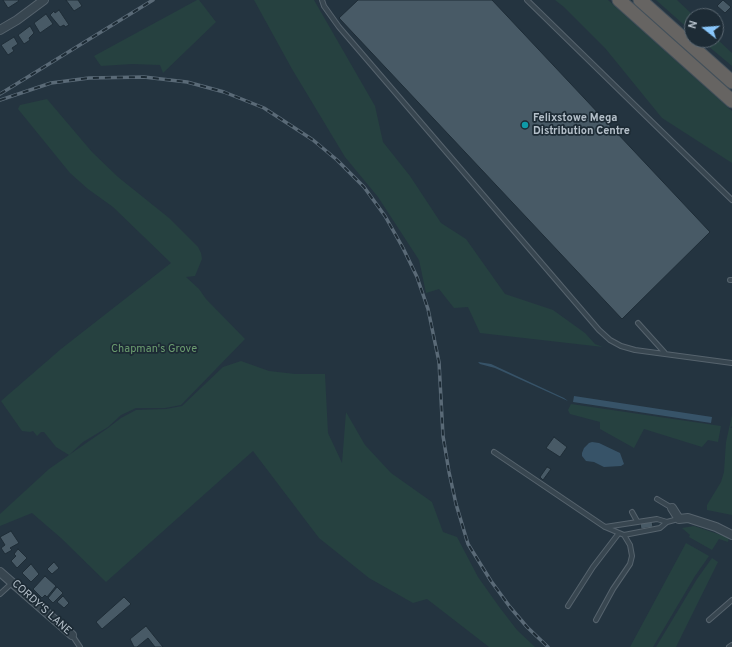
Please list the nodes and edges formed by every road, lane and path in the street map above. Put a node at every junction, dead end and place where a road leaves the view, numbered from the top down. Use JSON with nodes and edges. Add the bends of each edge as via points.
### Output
{"nodes":[{"id":1,"x":44,"y":0,"type":"edge"},
{"id":2,"x":322,"y":0,"type":"edge"},
{"id":3,"x":527,"y":0,"type":"edge"},
{"id":4,"x":619,"y":0,"type":"edge"},
{"id":5,"x":640,"y":0,"type":"edge"},
{"id":6,"x":0,"y":30,"type":"edge"},
{"id":7,"x":732,"y":82,"type":"edge"},
{"id":8,"x":732,"y":101,"type":"edge"},
{"id":9,"x":732,"y":200,"type":"edge"},
{"id":10,"x":638,"y":323,"type":"dead end"},
{"id":11,"x":665,"y":354,"type":"junction"},
{"id":12,"x":732,"y":363,"type":"edge"},
{"id":13,"x":494,"y":452,"type":"dead end"},
{"id":14,"x":657,"y":499,"type":"dead end"},
{"id":15,"x":672,"y":508,"type":"joint"},
{"id":16,"x":632,"y":512,"type":"dead end"},
{"id":17,"x":679,"y":519,"type":"junction"},
{"id":18,"x":637,"y":521,"type":"junction"},
{"id":19,"x":667,"y":522,"type":"junction"},
{"id":20,"x":605,"y":527,"type":"junction"},
{"id":21,"x":619,"y":533,"type":"junction"},
{"id":22,"x":732,"y":535,"type":"edge"},
{"id":23,"x":624,"y":536,"type":"junction"},
{"id":24,"x":0,"y":572,"type":"edge"},
{"id":25,"x":12,"y":583,"type":"junction"},
{"id":26,"x":0,"y":594,"type":"edge"},
{"id":27,"x":732,"y":600,"type":"edge"},
{"id":28,"x":568,"y":606,"type":"dead end"},
{"id":29,"x":596,"y":620,"type":"dead end"},
{"id":30,"x":709,"y":620,"type":"dead end"},
{"id":31,"x":72,"y":635,"type":"joint"},
{"id":32,"x":732,"y":644,"type":"edge"},
{"id":33,"x":80,"y":647,"type":"edge"},
{"id":34,"x":729,"y":647,"type":"edge"}],
"edges":[{"from":1,"to":6,"type":"street"},
{"from":2,"to":11,"type":"lane","via":[[339,27],[599,330],[621,346]]},
{"from":3,"to":9,"type":"lane"},
{"from":4,"to":8,"type":"highway"},
{"from":5,"to":7,"type":"highway"},
{"from":10,"to":11,"type":"lane"},
{"from":11,"to":12,"type":"lane"},
{"from":13,"to":20,"type":"lane"},
{"from":14,"to":15,"type":"lane"},
{"from":15,"to":17,"type":"street"},
{"from":16,"to":18,"type":"lane"},
{"from":17,"to":19,"type":"lane"},
{"from":17,"to":22,"type":"street","via":[[688,518]]},
{"from":18,"to":19,"type":"lane","via":[[657,519]]},
{"from":18,"to":20,"type":"lane"},
{"from":19,"to":23,"type":"lane","via":[[660,528]]},
{"from":20,"to":21,"type":"lane"},
{"from":21,"to":23,"type":"lane"},
{"from":21,"to":28,"type":"lane","via":[[592,567]]},
{"from":23,"to":29,"type":"lane","via":[[630,545],[630,564]]},
{"from":24,"to":25,"type":"street","name":"CORDY'S LANE"},
{"from":25,"to":26,"type":"lane"},
{"from":25,"to":31,"type":"street","name":"CORDY'S LANE"},
{"from":27,"to":30,"type":"lane"},
{"from":31,"to":33,"type":"lane","name":"CORDY'S LANE"},
{"from":32,"to":34,"type":"lane"}]}
